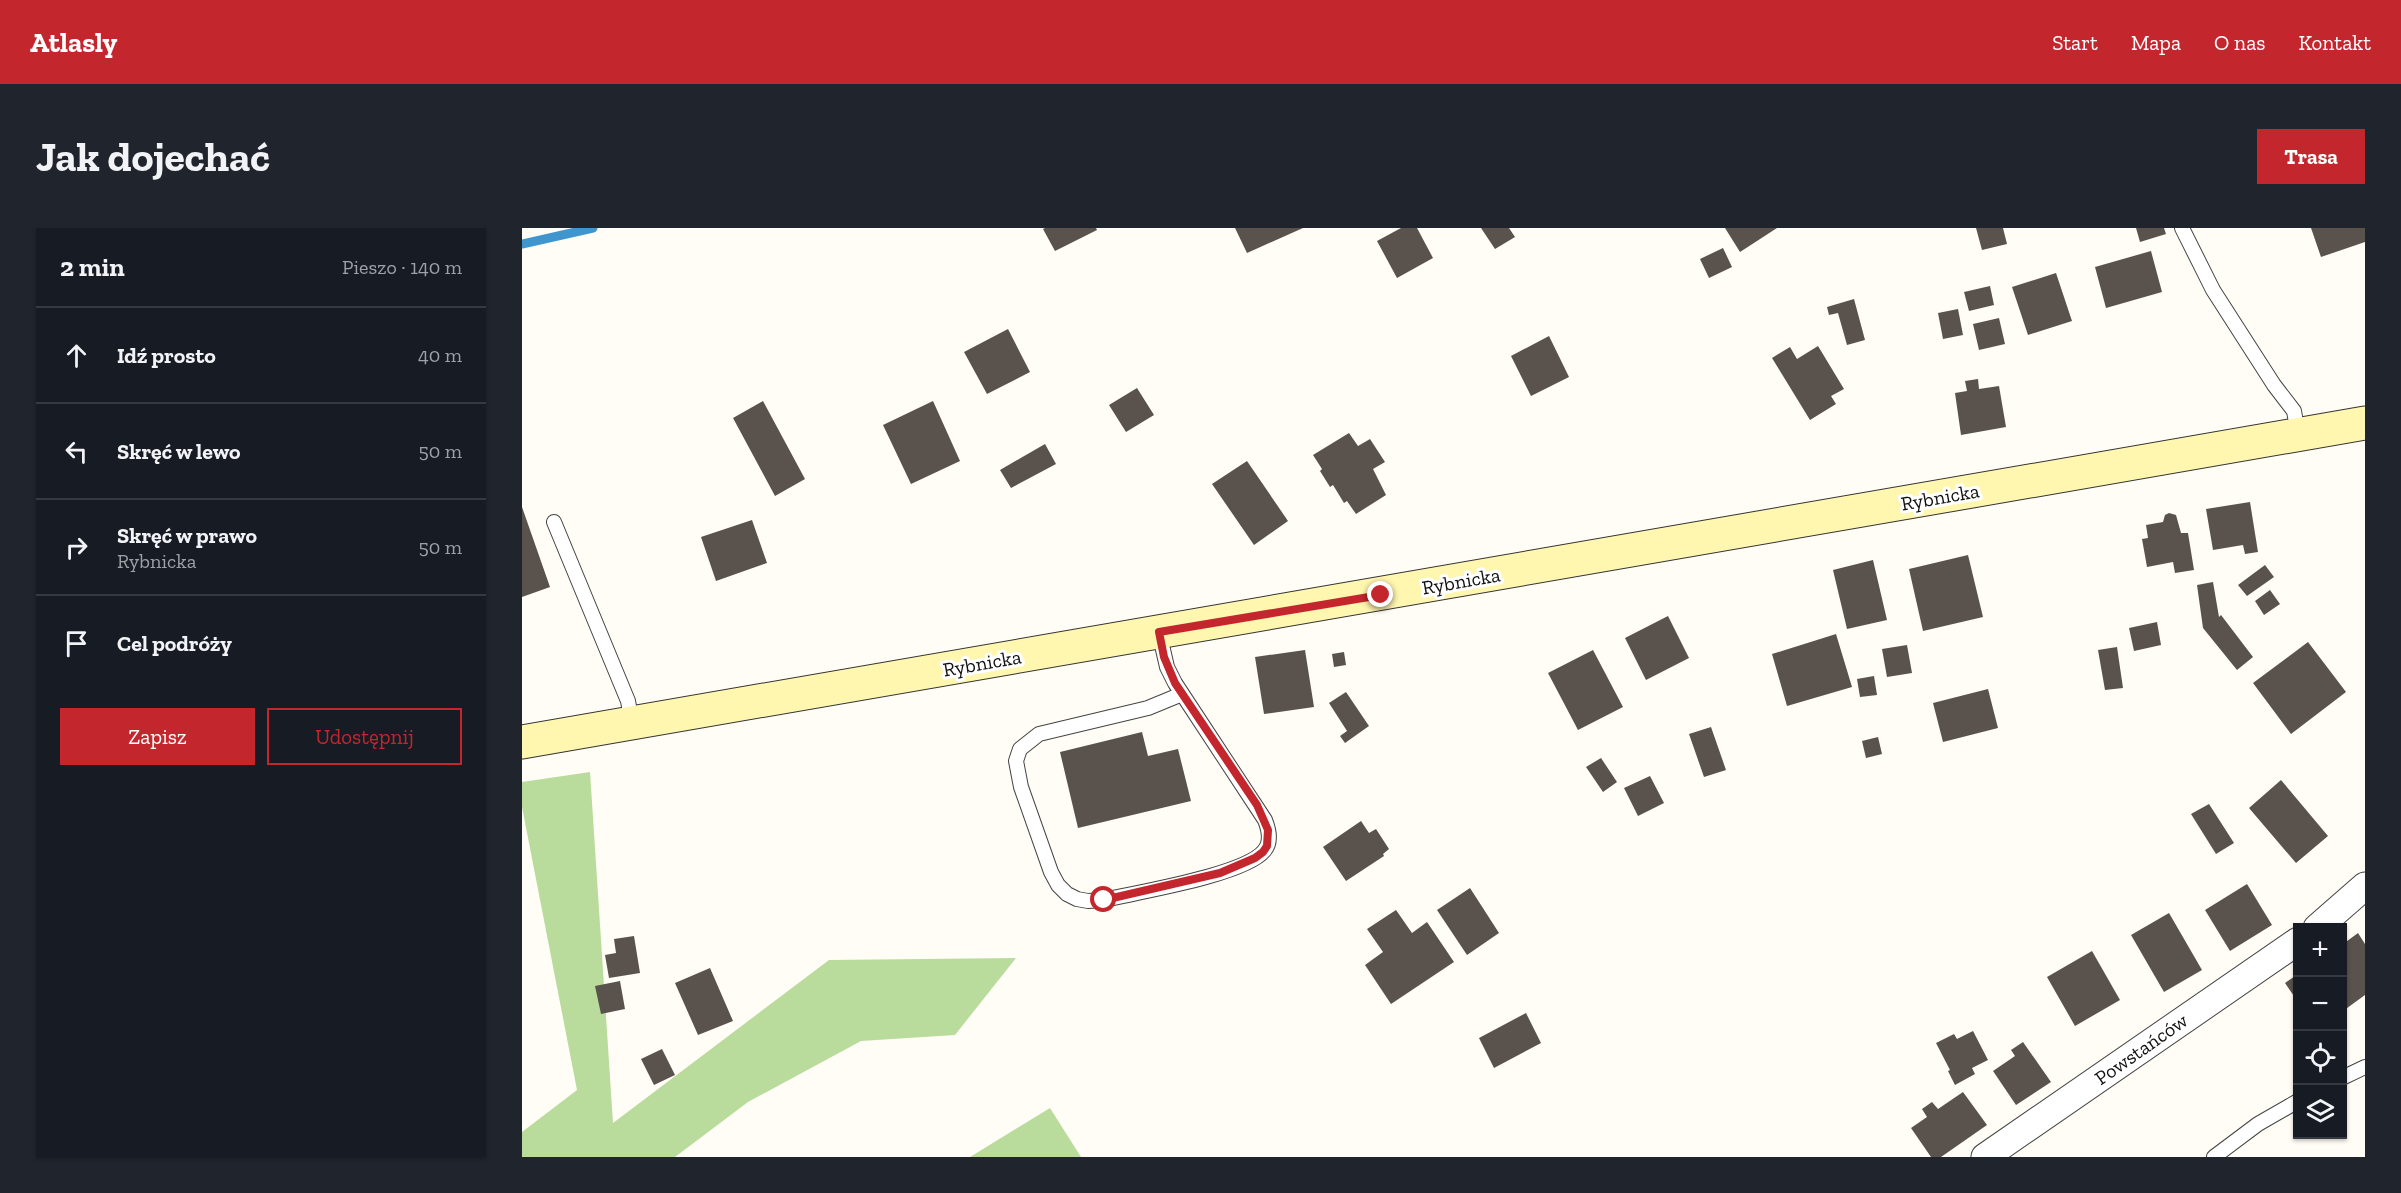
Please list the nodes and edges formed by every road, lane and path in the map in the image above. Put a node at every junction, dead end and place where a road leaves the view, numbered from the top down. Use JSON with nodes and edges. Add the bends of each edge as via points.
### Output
{"nodes":[{"id":1,"x":2182,"y":228,"type":"edge"},
{"id":2,"x":2365,"y":423,"type":"edge"},
{"id":3,"x":2298,"y":434,"type":"junction"},
{"id":4,"x":554,"y":522,"type":"dead end"},
{"id":5,"x":1159,"y":632,"type":"junction"},
{"id":6,"x":1182,"y":694,"type":"junction"},
{"id":7,"x":632,"y":723,"type":"junction"},
{"id":8,"x":522,"y":742,"type":"edge"},
{"id":9,"x":2365,"y":886,"type":"edge"},
{"id":10,"x":2322,"y":923,"type":"edge"},
{"id":11,"x":2293,"y":944,"type":"edge"},
{"id":12,"x":2365,"y":1067,"type":"edge"},
{"id":13,"x":2347,"y":1076,"type":"edge"},
{"id":14,"x":2293,"y":1104,"type":"edge"},
{"id":15,"x":1985,"y":1157,"type":"edge"},
{"id":16,"x":2214,"y":1157,"type":"edge"}],
"edges":[{"from":1,"to":3,"type":"lane","via":[[2213,290],[2294,411]]},
{"from":2,"to":3,"type":"main road","name":"Rybnicka"},
{"from":3,"to":5,"type":"main road","name":"Rybnicka"},
{"from":4,"to":7,"type":"lane","via":[[627,701]]},
{"from":5,"to":6,"type":"lane","via":[[1167,667]]},
{"from":5,"to":7,"type":"main road","name":"Rybnicka"},
{"from":6,"to":6,"type":"lane","via":[[1257,805],[1268,830],[1267,846],[1255,858],[1208,875],[1104,900],[1088,902],[1066,894],[1051,872],[1021,788],[1016,761],[1020,749],[1039,734],[1148,708]]},
{"from":7,"to":8,"type":"main road","name":"Rybnicka"},
{"from":9,"to":10,"type":"street"},
{"from":11,"to":15,"type":"street","name":"Powstańców"},
{"from":12,"to":13,"type":"lane"},
{"from":14,"to":16,"type":"lane"}]}
